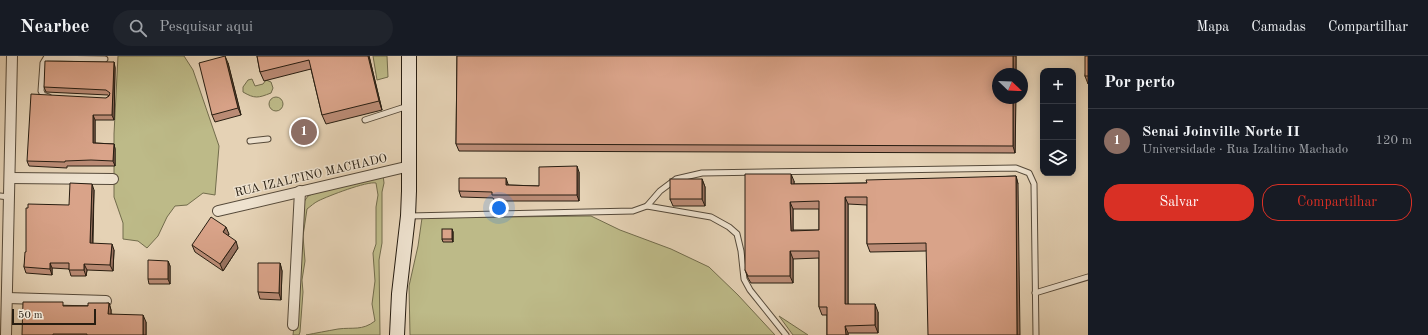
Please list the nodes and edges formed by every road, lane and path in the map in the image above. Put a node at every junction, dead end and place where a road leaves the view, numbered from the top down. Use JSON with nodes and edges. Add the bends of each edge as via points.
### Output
{"nodes":[{"id":1,"x":12,"y":56,"type":"edge"},
{"id":2,"x":409,"y":56,"type":"edge"},
{"id":3,"x":76,"y":57,"type":"edge"},
{"id":4,"x":105,"y":59,"type":"dead end"},
{"id":5,"x":55,"y":97,"type":"edge"},
{"id":6,"x":409,"y":105,"type":"junction"},
{"id":7,"x":365,"y":120,"type":"dead end"},
{"id":8,"x":268,"y":139,"type":"dead end"},
{"id":9,"x":250,"y":141,"type":"dead end"},
{"id":10,"x":410,"y":166,"type":"junction"},
{"id":11,"x":10,"y":178,"type":"junction"},
{"id":12,"x":113,"y":179,"type":"dead end"},
{"id":13,"x":300,"y":192,"type":"junction"},
{"id":14,"x":5,"y":197,"type":"edge"},
{"id":15,"x":647,"y":206,"type":"junction"},
{"id":16,"x":218,"y":211,"type":"dead end"},
{"id":17,"x":408,"y":216,"type":"junction"},
{"id":18,"x":1088,"y":277,"type":"edge"},
{"id":19,"x":1035,"y":293,"type":"junction"},
{"id":20,"x":7,"y":298,"type":"junction"},
{"id":21,"x":106,"y":300,"type":"dead end"},
{"id":22,"x":293,"y":325,"type":"dead end"},
{"id":23,"x":6,"y":335,"type":"edge"},
{"id":24,"x":397,"y":335,"type":"edge"},
{"id":25,"x":786,"y":335,"type":"edge"},
{"id":26,"x":1036,"y":335,"type":"edge"}],
"edges":[{"from":1,"to":11,"type":"street"},
{"from":2,"to":6,"type":"main road"},
{"from":3,"to":4,"type":"lane"},
{"from":3,"to":5,"type":"lane","via":[[44,60],[41,91],[47,97]]},
{"from":6,"to":7,"type":"lane"},
{"from":6,"to":10,"type":"main road"},
{"from":8,"to":9,"type":"lane"},
{"from":10,"to":13,"type":"street","name":"RUA IZALTINO MACHADO"},
{"from":10,"to":17,"type":"main road"},
{"from":11,"to":12,"type":"street"},
{"from":11,"to":14,"type":"street"},
{"from":13,"to":16,"type":"street","name":"RUA IZALTINO MACHADO"},
{"from":13,"to":22,"type":"street"},
{"from":14,"to":20,"type":"street"},
{"from":15,"to":17,"type":"lane","via":[[633,211]]},
{"from":15,"to":19,"type":"lane","via":[[676,178],[702,173],[1016,168],[1029,173],[1034,184]]},
{"from":15,"to":25,"type":"lane","via":[[711,217],[737,234],[744,279]]},
{"from":17,"to":24,"type":"main road"},
{"from":18,"to":19,"type":"lane"},
{"from":19,"to":26,"type":"lane"},
{"from":20,"to":21,"type":"street"},
{"from":20,"to":23,"type":"street"}]}
